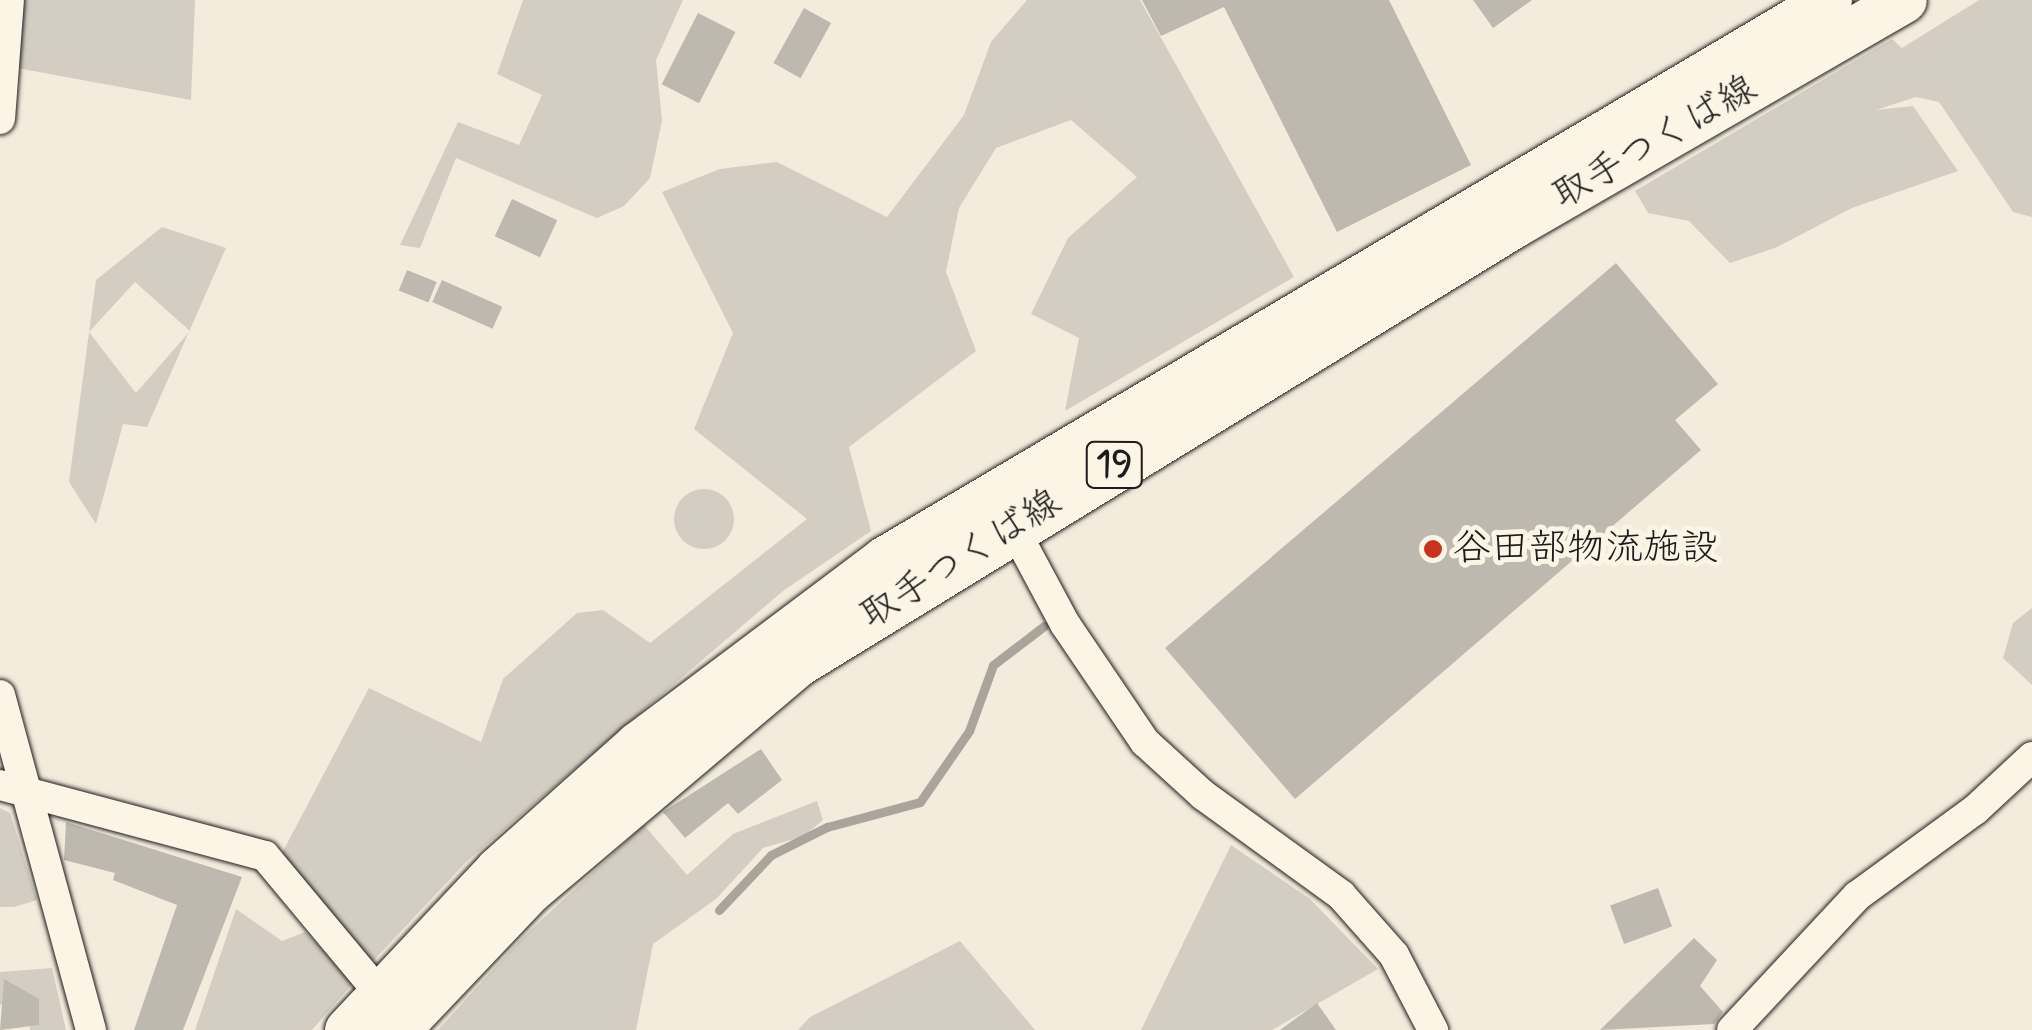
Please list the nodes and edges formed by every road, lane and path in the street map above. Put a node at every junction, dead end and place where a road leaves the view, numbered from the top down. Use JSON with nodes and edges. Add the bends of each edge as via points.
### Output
{"nodes":[{"id":1,"x":9,"y":0,"type":"edge"},
{"id":2,"x":1829,"y":0,"type":"edge"},
{"id":3,"x":1904,"y":0,"type":"edge"},
{"id":4,"x":0,"y":119,"type":"edge"},
{"id":5,"x":1002,"y":508,"type":"junction"},
{"id":6,"x":0,"y":695,"type":"edge"},
{"id":7,"x":2032,"y":757,"type":"edge"},
{"id":8,"x":11,"y":787,"type":"edge"},
{"id":9,"x":388,"y":1011,"type":"edge"},
{"id":10,"x":91,"y":1030,"type":"edge"},
{"id":11,"x":346,"y":1030,"type":"edge"},
{"id":12,"x":1434,"y":1030,"type":"edge"},
{"id":13,"x":1732,"y":1030,"type":"edge"}],
"edges":[{"from":1,"to":4,"type":"street"},
{"from":2,"to":5,"type":"main road","name":"取手つくば線","number":"19"},
{"from":3,"to":5,"type":"main road","name":"取手つくば線","number":"19"},
{"from":5,"to":9,"type":"main road","name":"取手つくば線","number":"19","via":[[664,771]]},
{"from":5,"to":12,"type":"street","via":[[1065,624],[1145,742],[1203,795],[1342,895],[1394,956]]},
{"from":6,"to":8,"type":"street"},
{"from":7,"to":13,"type":"street","via":[[1975,810],[1856,896]]},
{"from":8,"to":9,"type":"street","via":[[265,856]]},
{"from":8,"to":10,"type":"street"},
{"from":9,"to":11,"type":"main road","name":"取手つくば線","number":"19"}]}
